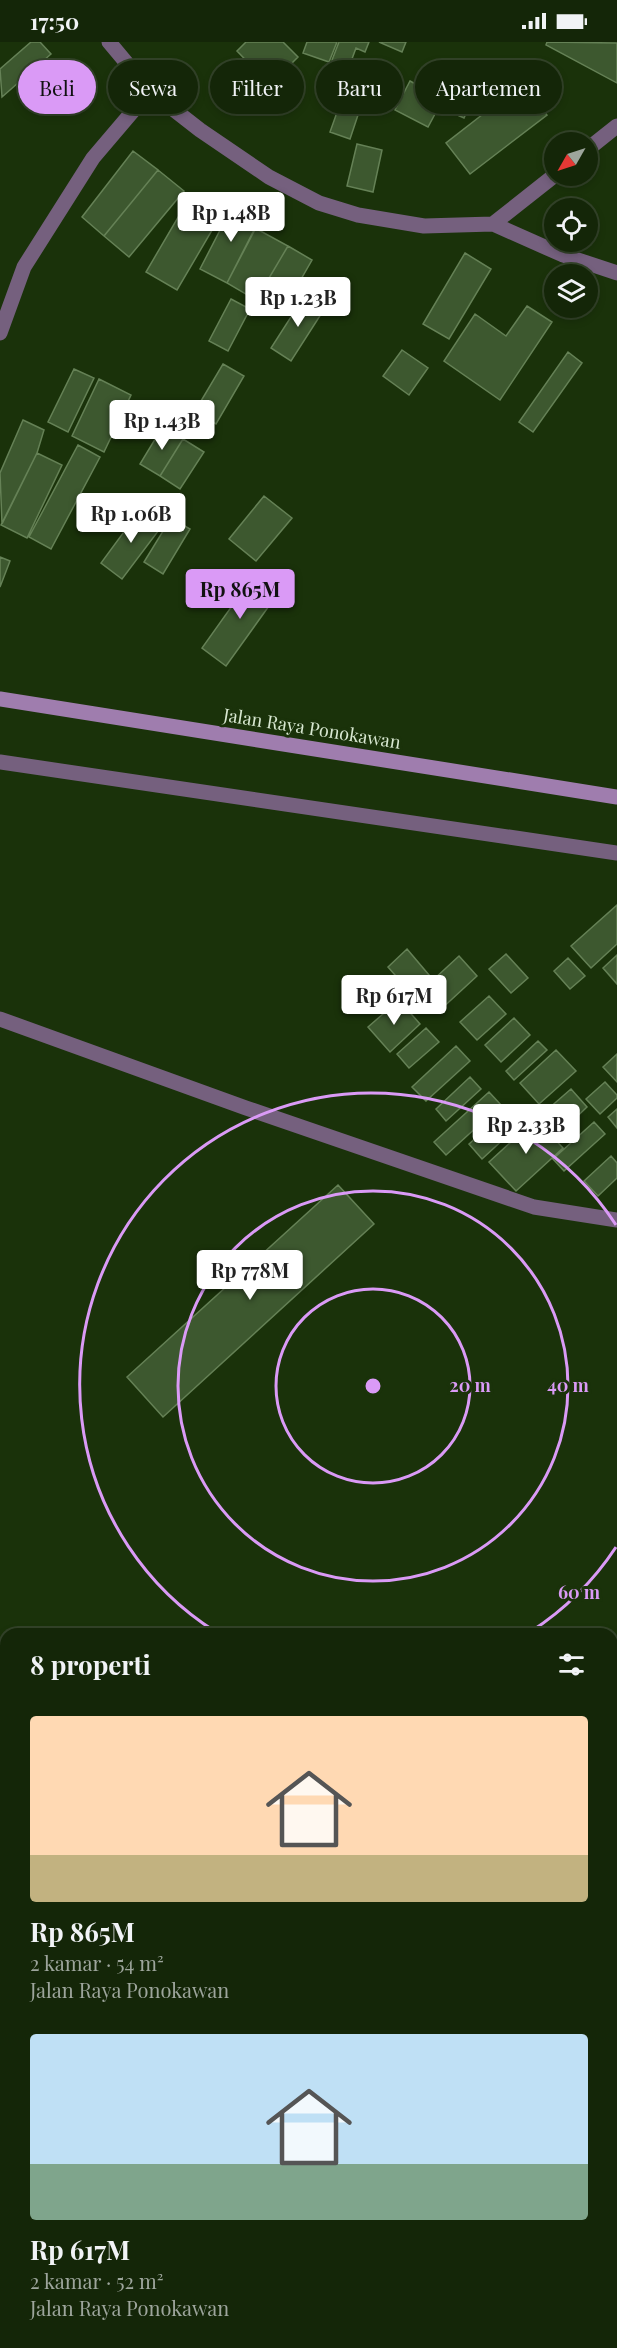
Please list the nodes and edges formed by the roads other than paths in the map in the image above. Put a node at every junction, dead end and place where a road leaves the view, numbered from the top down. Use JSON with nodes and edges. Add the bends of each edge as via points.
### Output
{"nodes":[{"id":1,"x":109,"y":42,"type":"edge"},
{"id":2,"x":124,"y":60,"type":"edge"},
{"id":3,"x":130,"y":114,"type":"edge"},
{"id":4,"x":179,"y":114,"type":"edge"},
{"id":5,"x":617,"y":126,"type":"edge"},
{"id":6,"x":598,"y":141,"type":"edge"},
{"id":7,"x":544,"y":184,"type":"edge"},
{"id":8,"x":494,"y":224,"type":"junction"},
{"id":9,"x":617,"y":273,"type":"edge"},
{"id":10,"x":0,"y":333,"type":"edge"},
{"id":11,"x":0,"y":699,"type":"edge"},
{"id":12,"x":0,"y":762,"type":"edge"},
{"id":13,"x":617,"y":797,"type":"edge"},
{"id":14,"x":617,"y":853,"type":"edge"},
{"id":15,"x":0,"y":1018,"type":"edge"},
{"id":16,"x":617,"y":1220,"type":"edge"}],
"edges":[{"from":1,"to":2,"type":"street"},
{"from":3,"to":10,"type":"street","via":[[93,158],[24,267]]},
{"from":4,"to":8,"type":"street","via":[[269,177],[319,203],[358,215],[424,226]]},
{"from":5,"to":6,"type":"street"},
{"from":7,"to":8,"type":"street"},
{"from":8,"to":9,"type":"street","via":[[563,255]]},
{"from":11,"to":13,"type":"main road","name":"Jalan Raya Ponokawan"},
{"from":12,"to":14,"type":"street"},
{"from":15,"to":16,"type":"street","via":[[534,1207]]}]}
